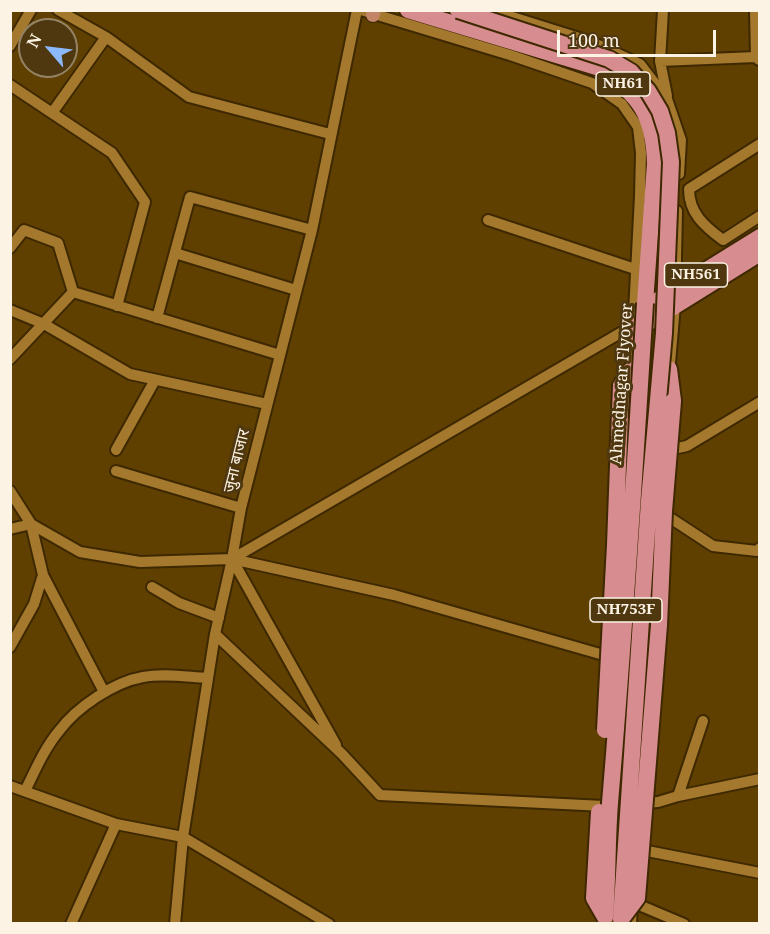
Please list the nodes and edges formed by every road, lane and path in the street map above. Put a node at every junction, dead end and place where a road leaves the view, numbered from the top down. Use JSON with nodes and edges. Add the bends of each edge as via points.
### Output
{"nodes":[{"id":1,"x":31,"y":10,"type":"edge"},
{"id":2,"x":58,"y":10,"type":"edge"},
{"id":3,"x":408,"y":10,"type":"edge"},
{"id":4,"x":458,"y":10,"type":"edge"},
{"id":5,"x":490,"y":10,"type":"edge"},
{"id":6,"x":663,"y":10,"type":"edge"},
{"id":7,"x":755,"y":10,"type":"edge"},
{"id":8,"x":366,"y":12,"type":"edge"},
{"id":9,"x":106,"y":37,"type":"junction"},
{"id":10,"x":10,"y":46,"type":"edge"},
{"id":11,"x":758,"y":58,"type":"edge"},
{"id":12,"x":660,"y":61,"type":"junction"},
{"id":13,"x":10,"y":85,"type":"edge"},
{"id":14,"x":667,"y":99,"type":"junction"},
{"id":15,"x":52,"y":113,"type":"junction"},
{"id":16,"x":330,"y":135,"type":"junction"},
{"id":17,"x":759,"y":144,"type":"edge"},
{"id":18,"x":759,"y":216,"type":"edge"},
{"id":19,"x":488,"y":220,"type":"dead end"},
{"id":20,"x":312,"y":230,"type":"junction"},
{"id":21,"x":759,"y":237,"type":"edge"},
{"id":22,"x":10,"y":248,"type":"edge"},
{"id":23,"x":175,"y":253,"type":"junction"},
{"id":24,"x":759,"y":253,"type":"edge"},
{"id":25,"x":635,"y":269,"type":"junction"},
{"id":26,"x":676,"y":287,"type":"junction"},
{"id":27,"x":296,"y":290,"type":"junction"},
{"id":28,"x":73,"y":292,"type":"junction"},
{"id":29,"x":675,"y":305,"type":"junction"},
{"id":30,"x":117,"y":306,"type":"junction"},
{"id":31,"x":640,"y":309,"type":"junction"},
{"id":32,"x":10,"y":310,"type":"edge"},
{"id":33,"x":157,"y":318,"type":"junction"},
{"id":34,"x":44,"y":324,"type":"junction"},
{"id":35,"x":627,"y":332,"type":"junction"},
{"id":36,"x":280,"y":355,"type":"junction"},
{"id":37,"x":10,"y":359,"type":"edge"},
{"id":38,"x":669,"y":369,"type":"junction"},
{"id":39,"x":632,"y":370,"type":"junction"},
{"id":40,"x":155,"y":380,"type":"junction"},
{"id":41,"x":759,"y":402,"type":"edge"},
{"id":42,"x":267,"y":404,"type":"junction"},
{"id":43,"x":116,"y":450,"type":"dead end"},
{"id":44,"x":664,"y":451,"type":"junction"},
{"id":45,"x":116,"y":471,"type":"dead end"},
{"id":46,"x":10,"y":492,"type":"edge"},
{"id":47,"x":241,"y":508,"type":"junction"},
{"id":48,"x":660,"y":512,"type":"junction"},
{"id":49,"x":31,"y":524,"type":"junction"},
{"id":50,"x":10,"y":529,"type":"edge"},
{"id":51,"x":759,"y":548,"type":"edge"},
{"id":52,"x":232,"y":559,"type":"junction"},
{"id":53,"x":43,"y":575,"type":"junction"},
{"id":54,"x":152,"y":587,"type":"dead end"},
{"id":55,"x":219,"y":618,"type":"junction"},
{"id":56,"x":215,"y":634,"type":"junction"},
{"id":57,"x":10,"y":647,"type":"edge"},
{"id":58,"x":614,"y":658,"type":"junction"},
{"id":59,"x":208,"y":678,"type":"junction"},
{"id":60,"x":104,"y":692,"type":"junction"},
{"id":61,"x":703,"y":721,"type":"dead end"},
{"id":62,"x":342,"y":754,"type":"junction"},
{"id":63,"x":759,"y":779,"type":"edge"},
{"id":64,"x":10,"y":786,"type":"edge"},
{"id":65,"x":25,"y":791,"type":"junction"},
{"id":66,"x":678,"y":796,"type":"junction"},
{"id":67,"x":640,"y":804,"type":"junction"},
{"id":68,"x":604,"y":806,"type":"junction"},
{"id":69,"x":116,"y":824,"type":"junction"},
{"id":70,"x":183,"y":837,"type":"junction"},
{"id":71,"x":636,"y":849,"type":"junction"},
{"id":72,"x":759,"y":873,"type":"edge"},
{"id":73,"x":632,"y":902,"type":"junction"},
{"id":74,"x":613,"y":922,"type":"edge"},
{"id":75,"x":71,"y":924,"type":"edge"},
{"id":76,"x":175,"y":924,"type":"edge"},
{"id":77,"x":329,"y":924,"type":"edge"},
{"id":78,"x":684,"y":924,"type":"edge"}],
"edges":[{"from":1,"to":10,"type":"street"},
{"from":2,"to":9,"type":"street"},
{"from":3,"to":31,"type":"highway","name":"Ahmednagar Flyover","number":"NH61","via":[[600,68],[638,100],[648,120],[655,164]]},
{"from":4,"to":74,"type":"highway","number":"NH61","bridge":true,"via":[[609,59],[631,72],[660,111],[667,134],[671,162],[664,333]]},
{"from":5,"to":14,"type":"street","via":[[592,42],[640,64]]},
{"from":6,"to":12,"type":"street"},
{"from":7,"to":11,"type":"street"},
{"from":8,"to":16,"type":"street","name":"जुना बाजार"},
{"from":8,"to":25,"type":"street","via":[[592,83],[622,104],[638,127],[641,153]]},
{"from":9,"to":15,"type":"street"},
{"from":9,"to":16,"type":"street","via":[[189,97]]},
{"from":11,"to":12,"type":"street"},
{"from":12,"to":14,"type":"street"},
{"from":13,"to":15,"type":"street"},
{"from":14,"to":26,"type":"street","via":[[681,140]]},
{"from":15,"to":30,"type":"street","via":[[112,153],[145,202]]},
{"from":16,"to":20,"type":"street","name":"जुना बाजार"},
{"from":17,"to":18,"type":"street","via":[[689,189],[689,200],[700,223],[723,240]]},
{"from":19,"to":25,"type":"street"},
{"from":20,"to":23,"type":"street","via":[[190,197]]},
{"from":20,"to":27,"type":"street","name":"जुना बाजार"},
{"from":21,"to":26,"type":"highway","number":"NH561"},
{"from":22,"to":28,"type":"street","via":[[24,230],[58,243]]},
{"from":23,"to":27,"type":"street"},
{"from":23,"to":33,"type":"street"},
{"from":24,"to":29,"type":"highway"},
{"from":25,"to":31,"type":"street"},
{"from":26,"to":29,"type":"street"},
{"from":26,"to":31,"type":"highway","number":"NH561"},
{"from":27,"to":36,"type":"street","name":"जुना बाजार"},
{"from":28,"to":30,"type":"street"},
{"from":28,"to":34,"type":"street"},
{"from":29,"to":35,"type":"highway"},
{"from":29,"to":38,"type":"street"},
{"from":30,"to":33,"type":"street"},
{"from":31,"to":35,"type":"street","number":"NH561"},
{"from":31,"to":74,"type":"highway","name":"Ahmednagar Flyover","number":"NH753F","bridge":true,"via":[[623,653],[610,807]]},
{"from":32,"to":34,"type":"street"},
{"from":33,"to":36,"type":"street"},
{"from":34,"to":37,"type":"street"},
{"from":34,"to":40,"type":"street","via":[[130,374]]},
{"from":35,"to":39,"type":"street"},
{"from":35,"to":52,"type":"street"},
{"from":36,"to":42,"type":"street","name":"जुना बाजार"},
{"from":38,"to":44,"type":"street"},
{"from":38,"to":74,"type":"highway","bridge":true,"via":[[673,401],[637,898]]},
{"from":39,"to":58,"type":"street"},
{"from":39,"to":74,"type":"highway","bridge":true,"via":[[621,386],[594,898]]},
{"from":40,"to":42,"type":"street"},
{"from":40,"to":43,"type":"street"},
{"from":41,"to":44,"type":"street","via":[[687,446]]},
{"from":42,"to":47,"type":"street","name":"जुना बाजार"},
{"from":44,"to":48,"type":"street"},
{"from":45,"to":47,"type":"street"},
{"from":46,"to":49,"type":"street"},
{"from":47,"to":52,"type":"street","name":"जुना बाजार"},
{"from":48,"to":51,"type":"street","via":[[713,546],[757,551]]},
{"from":48,"to":67,"type":"street"},
{"from":49,"to":50,"type":"street"},
{"from":49,"to":52,"type":"street","via":[[80,552],[140,562]]},
{"from":49,"to":53,"type":"street"},
{"from":52,"to":55,"type":"street","name":"जुना बाजार"},
{"from":52,"to":58,"type":"street","via":[[394,595]]},
{"from":52,"to":62,"type":"street"},
{"from":53,"to":57,"type":"street","via":[[34,604]]},
{"from":53,"to":60,"type":"street"},
{"from":54,"to":55,"type":"street","via":[[179,603]]},
{"from":55,"to":56,"type":"street","name":"जुना बाजार"},
{"from":56,"to":59,"type":"street","name":"जुना बाजार"},
{"from":56,"to":62,"type":"street"},
{"from":58,"to":68,"type":"street"},
{"from":59,"to":60,"type":"street","via":[[144,677]]},
{"from":59,"to":70,"type":"street","name":"जुना बाजार"},
{"from":60,"to":65,"type":"street","via":[[60,729]]},
{"from":61,"to":66,"type":"street"},
{"from":62,"to":68,"type":"street","via":[[380,795]]},
{"from":63,"to":66,"type":"street"},
{"from":64,"to":65,"type":"street"},
{"from":65,"to":69,"type":"street"},
{"from":66,"to":67,"type":"street"},
{"from":67,"to":68,"type":"street"},
{"from":67,"to":71,"type":"street"},
{"from":68,"to":74,"type":"street"},
{"from":69,"to":70,"type":"street"},
{"from":69,"to":75,"type":"street"},
{"from":70,"to":76,"type":"street","name":"जुना बाजार"},
{"from":70,"to":77,"type":"street"},
{"from":71,"to":72,"type":"street"},
{"from":71,"to":73,"type":"street"},
{"from":73,"to":74,"type":"street"},
{"from":73,"to":78,"type":"street"}]}
